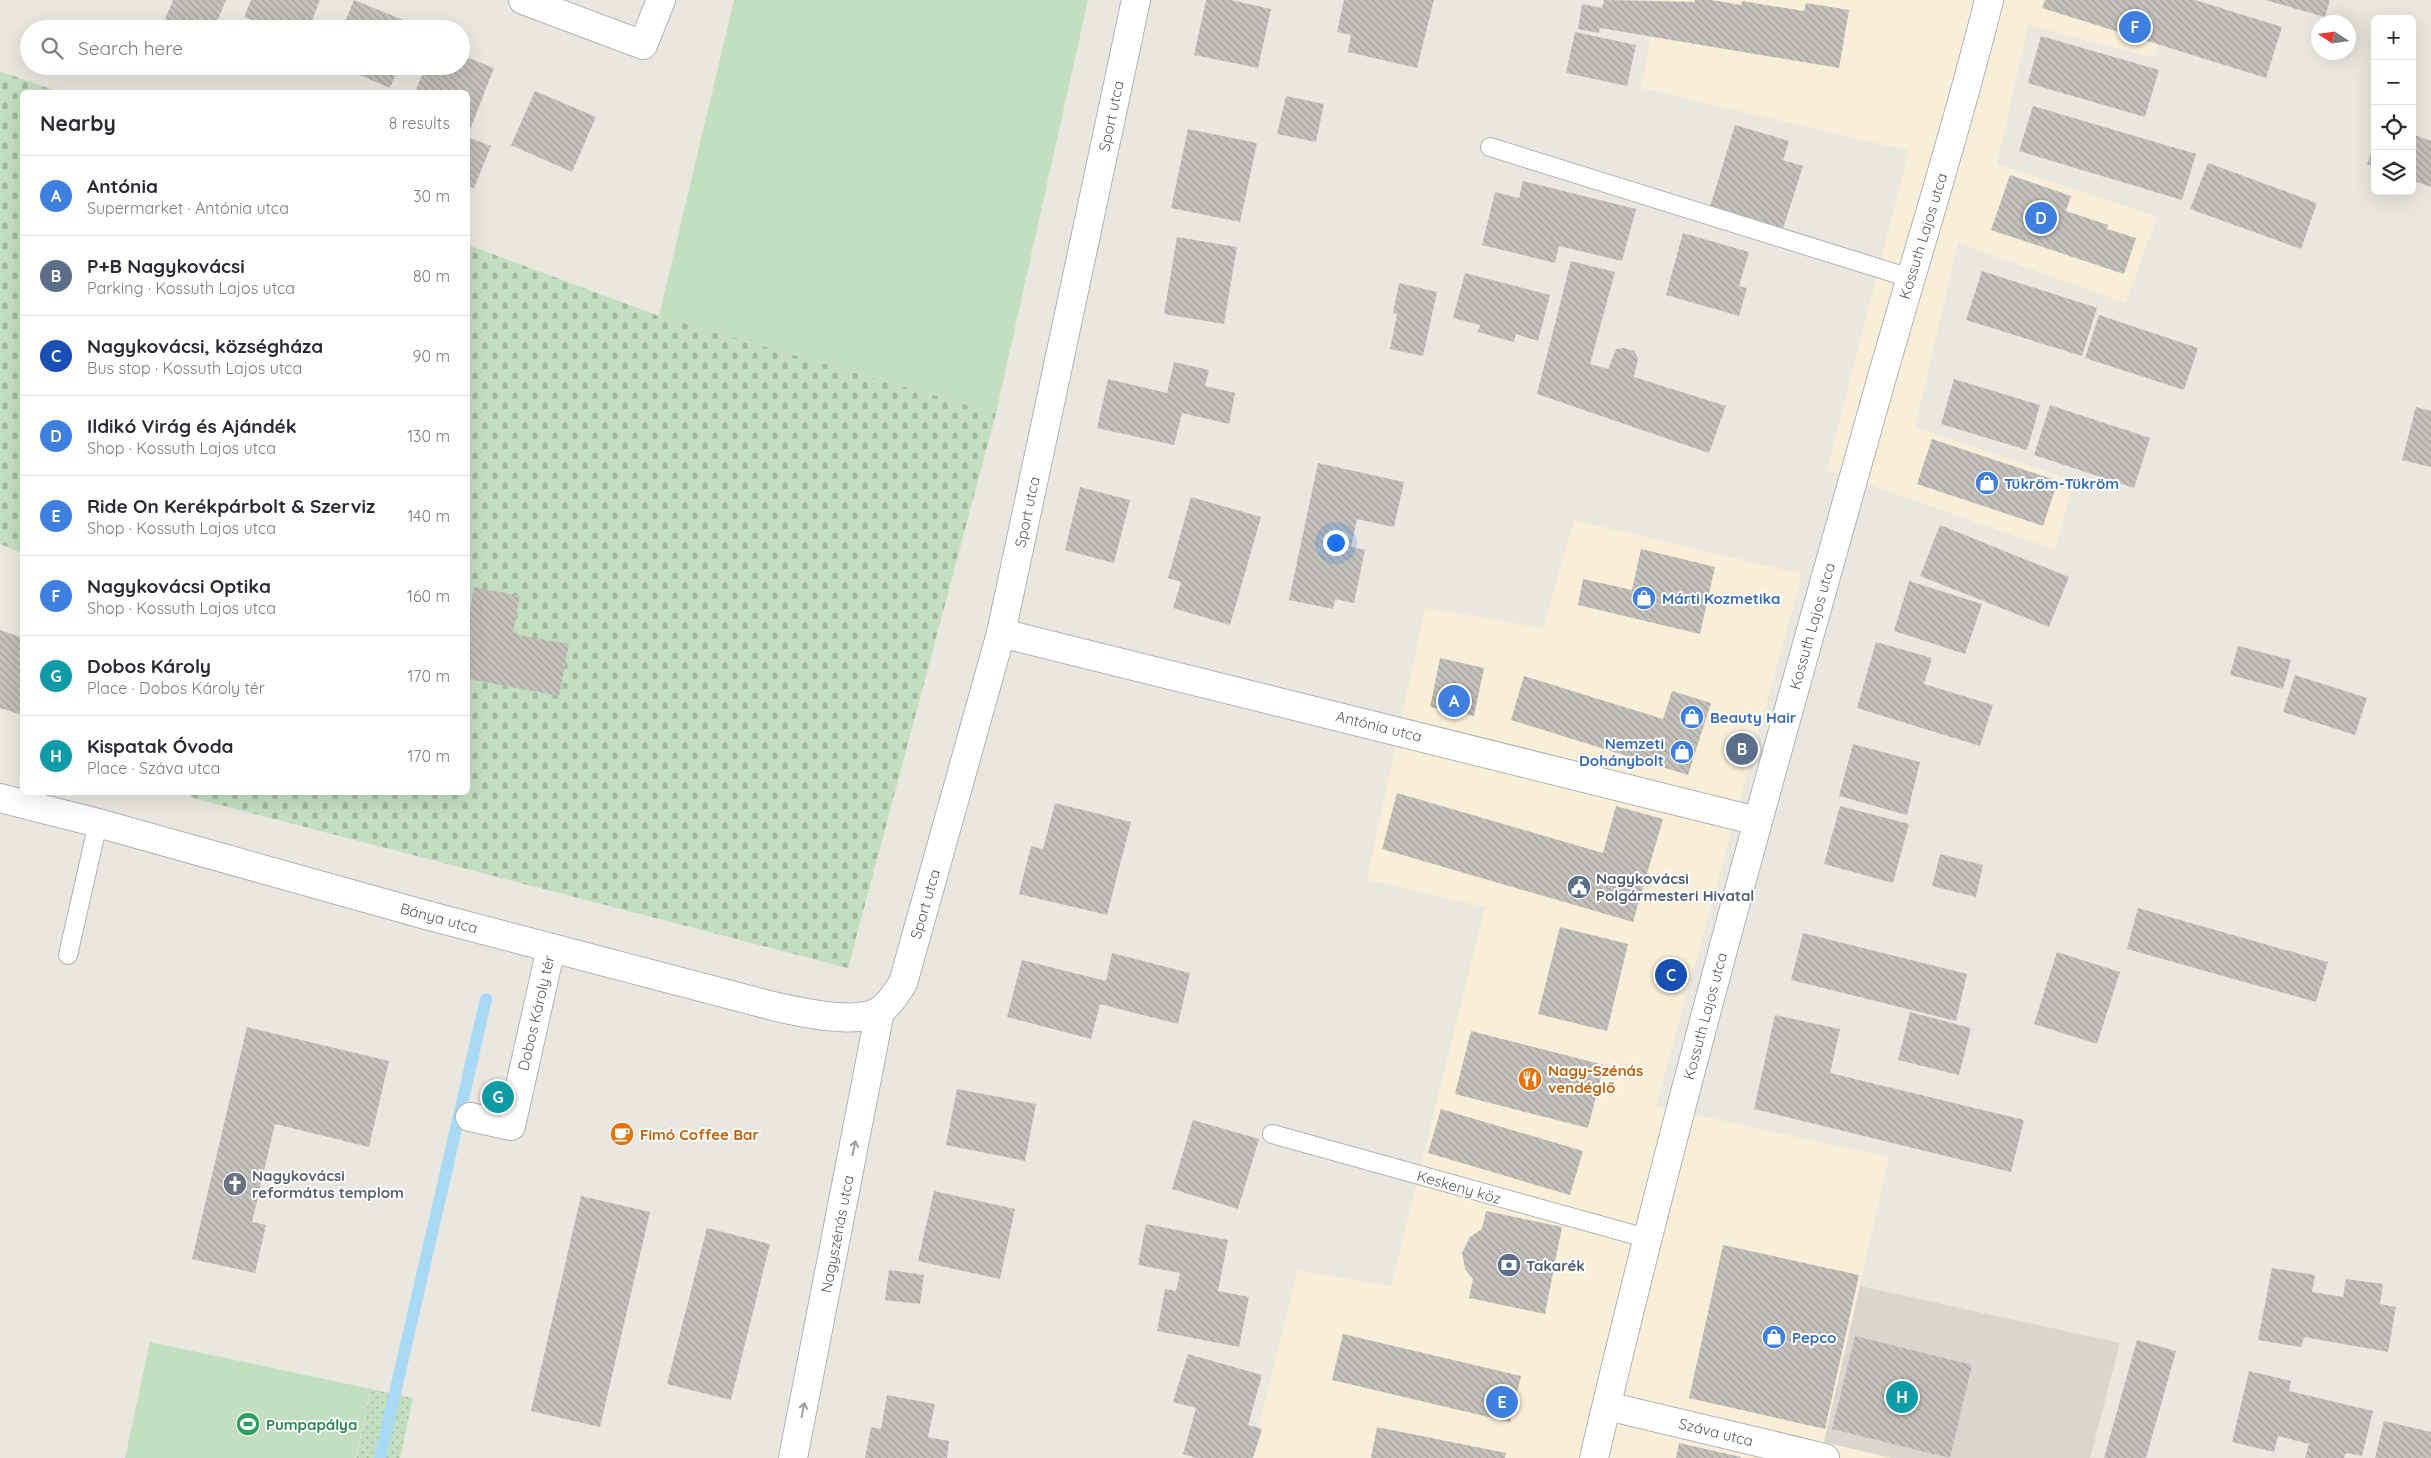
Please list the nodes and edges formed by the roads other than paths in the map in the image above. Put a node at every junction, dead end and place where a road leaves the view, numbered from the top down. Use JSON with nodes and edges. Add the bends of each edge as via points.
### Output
{"nodes":[{"id":1,"x":523,"y":0,"type":"edge"},
{"id":2,"x":661,"y":0,"type":"edge"},
{"id":3,"x":1136,"y":0,"type":"edge"},
{"id":4,"x":1989,"y":0,"type":"edge"},
{"id":5,"x":1490,"y":147,"type":"dead end"},
{"id":6,"x":1910,"y":278,"type":"junction"},
{"id":7,"x":1001,"y":632,"type":"junction"},
{"id":8,"x":0,"y":798,"type":"edge"},
{"id":9,"x":1757,"y":822,"type":"junction"},
{"id":10,"x":98,"y":823,"type":"junction"},
{"id":11,"x":551,"y":948,"type":"junction"},
{"id":12,"x":68,"y":955,"type":"dead end"},
{"id":13,"x":880,"y":1011,"type":"junction"},
{"id":14,"x":470,"y":1117,"type":"dead end"},
{"id":15,"x":1272,"y":1134,"type":"dead end"},
{"id":16,"x":1646,"y":1238,"type":"junction"},
{"id":17,"x":1606,"y":1406,"type":"junction"},
{"id":18,"x":793,"y":1458,"type":"edge"},
{"id":19,"x":1594,"y":1458,"type":"edge"},
{"id":20,"x":1825,"y":1458,"type":"edge"}],
"edges":[{"from":1,"to":2,"type":"street","via":[[643,45]]},
{"from":3,"to":7,"type":"street","name":"Sport utca"},
{"from":4,"to":6,"type":"street","name":"Kossuth Lajos utca","via":[[1971,75]]},
{"from":5,"to":6,"type":"lane"},
{"from":6,"to":9,"type":"street","name":"Kossuth Lajos utca"},
{"from":7,"to":9,"type":"street","name":"Antónia utca"},
{"from":7,"to":13,"type":"street","name":"Sport utca","via":[[903,983]]},
{"from":8,"to":10,"type":"street","name":"Bánya utca"},
{"from":9,"to":16,"type":"street","name":"Kossuth Lajos utca"},
{"from":10,"to":11,"type":"street","name":"Bánya utca"},
{"from":10,"to":12,"type":"lane"},
{"from":11,"to":13,"type":"street","name":"Bánya utca","via":[[803,1013],[856,1017]]},
{"from":11,"to":14,"type":"street","name":"Dobos Károly tér","via":[[510,1126]]},
{"from":18,"to":13,"type":"street","name":"Nagyszénás utca","one_way":true},
{"from":15,"to":16,"type":"lane","name":"Keskeny köz"},
{"from":16,"to":17,"type":"street","name":"Kossuth Lajos utca"},
{"from":17,"to":19,"type":"street","name":"Kossuth Lajos utca"},
{"from":17,"to":20,"type":"street","name":"Száva utca"}]}
